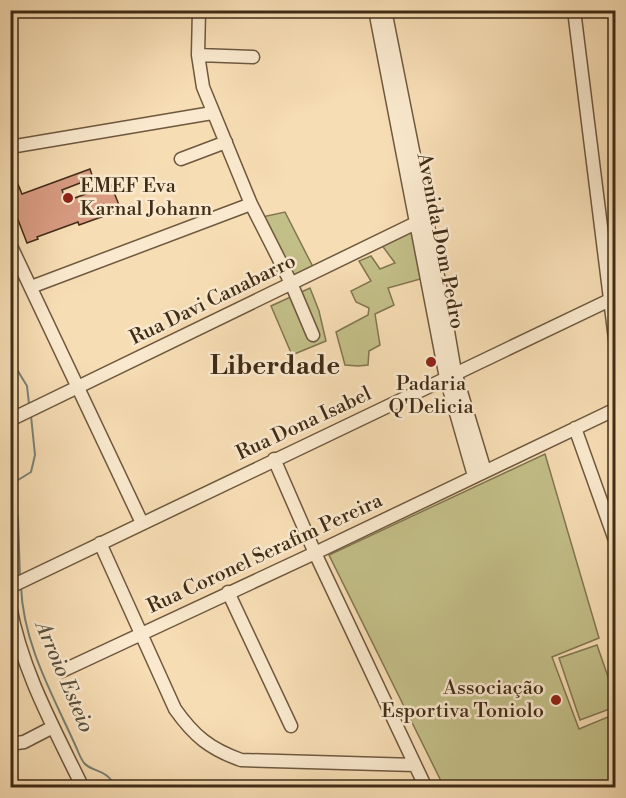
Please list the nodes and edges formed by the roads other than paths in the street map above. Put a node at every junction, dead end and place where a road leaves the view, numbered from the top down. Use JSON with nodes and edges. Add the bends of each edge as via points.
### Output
{"nodes":[{"id":1,"x":199,"y":10,"type":"edge"},
{"id":2,"x":375,"y":10,"type":"edge"},
{"id":3,"x":385,"y":10,"type":"edge"},
{"id":4,"x":574,"y":10,"type":"edge"},
{"id":5,"x":385,"y":37,"type":"junction"},
{"id":6,"x":198,"y":55,"type":"junction"},
{"id":7,"x":254,"y":57,"type":"dead end"},
{"id":8,"x":213,"y":113,"type":"junction"},
{"id":9,"x":226,"y":142,"type":"junction"},
{"id":10,"x":10,"y":147,"type":"edge"},
{"id":11,"x":181,"y":159,"type":"dead end"},
{"id":12,"x":251,"y":204,"type":"junction"},
{"id":13,"x":422,"y":221,"type":"junction"},
{"id":14,"x":10,"y":244,"type":"edge"},
{"id":15,"x":291,"y":284,"type":"junction"},
{"id":16,"x":31,"y":287,"type":"junction"},
{"id":17,"x":612,"y":298,"type":"edge"},
{"id":18,"x":313,"y":335,"type":"dead end"},
{"id":19,"x":615,"y":347,"type":"edge"},
{"id":20,"x":451,"y":375,"type":"junction"},
{"id":21,"x":79,"y":387,"type":"junction"},
{"id":22,"x":615,"y":409,"type":"edge"},
{"id":23,"x":22,"y":412,"type":"edge"},
{"id":24,"x":575,"y":428,"type":"junction"},
{"id":25,"x":274,"y":459,"type":"junction"},
{"id":26,"x":479,"y":473,"type":"junction"},
{"id":27,"x":141,"y":523,"type":"junction"},
{"id":28,"x":100,"y":543,"type":"junction"},
{"id":29,"x":615,"y":543,"type":"edge"},
{"id":30,"x":315,"y":553,"type":"junction"},
{"id":31,"x":13,"y":585,"type":"edge"},
{"id":32,"x":228,"y":592,"type":"junction"},
{"id":33,"x":10,"y":606,"type":"edge"},
{"id":34,"x":141,"y":634,"type":"junction"},
{"id":35,"x":62,"y":671,"type":"dead end"},
{"id":36,"x":291,"y":726,"type":"dead end"},
{"id":37,"x":53,"y":727,"type":"junction"},
{"id":38,"x":10,"y":744,"type":"edge"},
{"id":39,"x":415,"y":765,"type":"junction"},
{"id":40,"x":83,"y":788,"type":"edge"},
{"id":41,"x":426,"y":788,"type":"edge"}],
"edges":[{"from":1,"to":6,"type":"street"},
{"from":2,"to":5,"type":"street","name":"Avenida Dom Pedro"},
{"from":3,"to":5,"type":"street","name":"Avenida Dom Pedro"},
{"from":4,"to":17,"type":"street"},
{"from":5,"to":13,"type":"street","name":"Avenida Dom Pedro"},
{"from":6,"to":7,"type":"street"},
{"from":6,"to":8,"type":"street","via":[[203,87]]},
{"from":8,"to":9,"type":"street"},
{"from":8,"to":10,"type":"street"},
{"from":9,"to":11,"type":"street"},
{"from":9,"to":12,"type":"street"},
{"from":12,"to":15,"type":"street"},
{"from":12,"to":16,"type":"street"},
{"from":13,"to":15,"type":"street","name":"Rua Davi Canabarro"},
{"from":13,"to":20,"type":"street","name":"Avenida Dom Pedro"},
{"from":14,"to":16,"type":"street"},
{"from":15,"to":18,"type":"street"},
{"from":15,"to":21,"type":"street","name":"Rua Davi Canabarro"},
{"from":16,"to":21,"type":"street"},
{"from":17,"to":19,"type":"street"},
{"from":17,"to":20,"type":"street","name":"Rua Dona Isabel"},
{"from":20,"to":25,"type":"street","name":"Rua Dona Isabel"},
{"from":20,"to":26,"type":"street","name":"Avenida Dom Pedro"},
{"from":21,"to":23,"type":"street","name":"Rua Davi Canabarro"},
{"from":21,"to":27,"type":"street"},
{"from":22,"to":24,"type":"street","name":"Rua Coronel Serafim Pereira"},
{"from":24,"to":26,"type":"street","name":"Rua Coronel Serafim Pereira"},
{"from":24,"to":29,"type":"street"},
{"from":25,"to":27,"type":"street","name":"Rua Dona Isabel"},
{"from":25,"to":30,"type":"street"},
{"from":26,"to":30,"type":"street","name":"Rua Coronel Serafim Pereira"},
{"from":27,"to":28,"type":"street","name":"Rua Dona Isabel"},
{"from":28,"to":31,"type":"street","name":"Rua Dona Isabel"},
{"from":28,"to":34,"type":"street"},
{"from":30,"to":32,"type":"street","name":"Rua Coronel Serafim Pereira"},
{"from":30,"to":39,"type":"street"},
{"from":32,"to":34,"type":"street","name":"Rua Coronel Serafim Pereira"},
{"from":32,"to":36,"type":"street"},
{"from":33,"to":37,"type":"street","via":[[25,663]]},
{"from":34,"to":35,"type":"street","name":"Rua Coronel Serafim Pereira"},
{"from":34,"to":39,"type":"street","via":[[175,709],[188,727],[219,752],[241,760]]},
{"from":37,"to":38,"type":"street","via":[[24,742]]},
{"from":37,"to":40,"type":"street"},
{"from":39,"to":41,"type":"street"}]}
